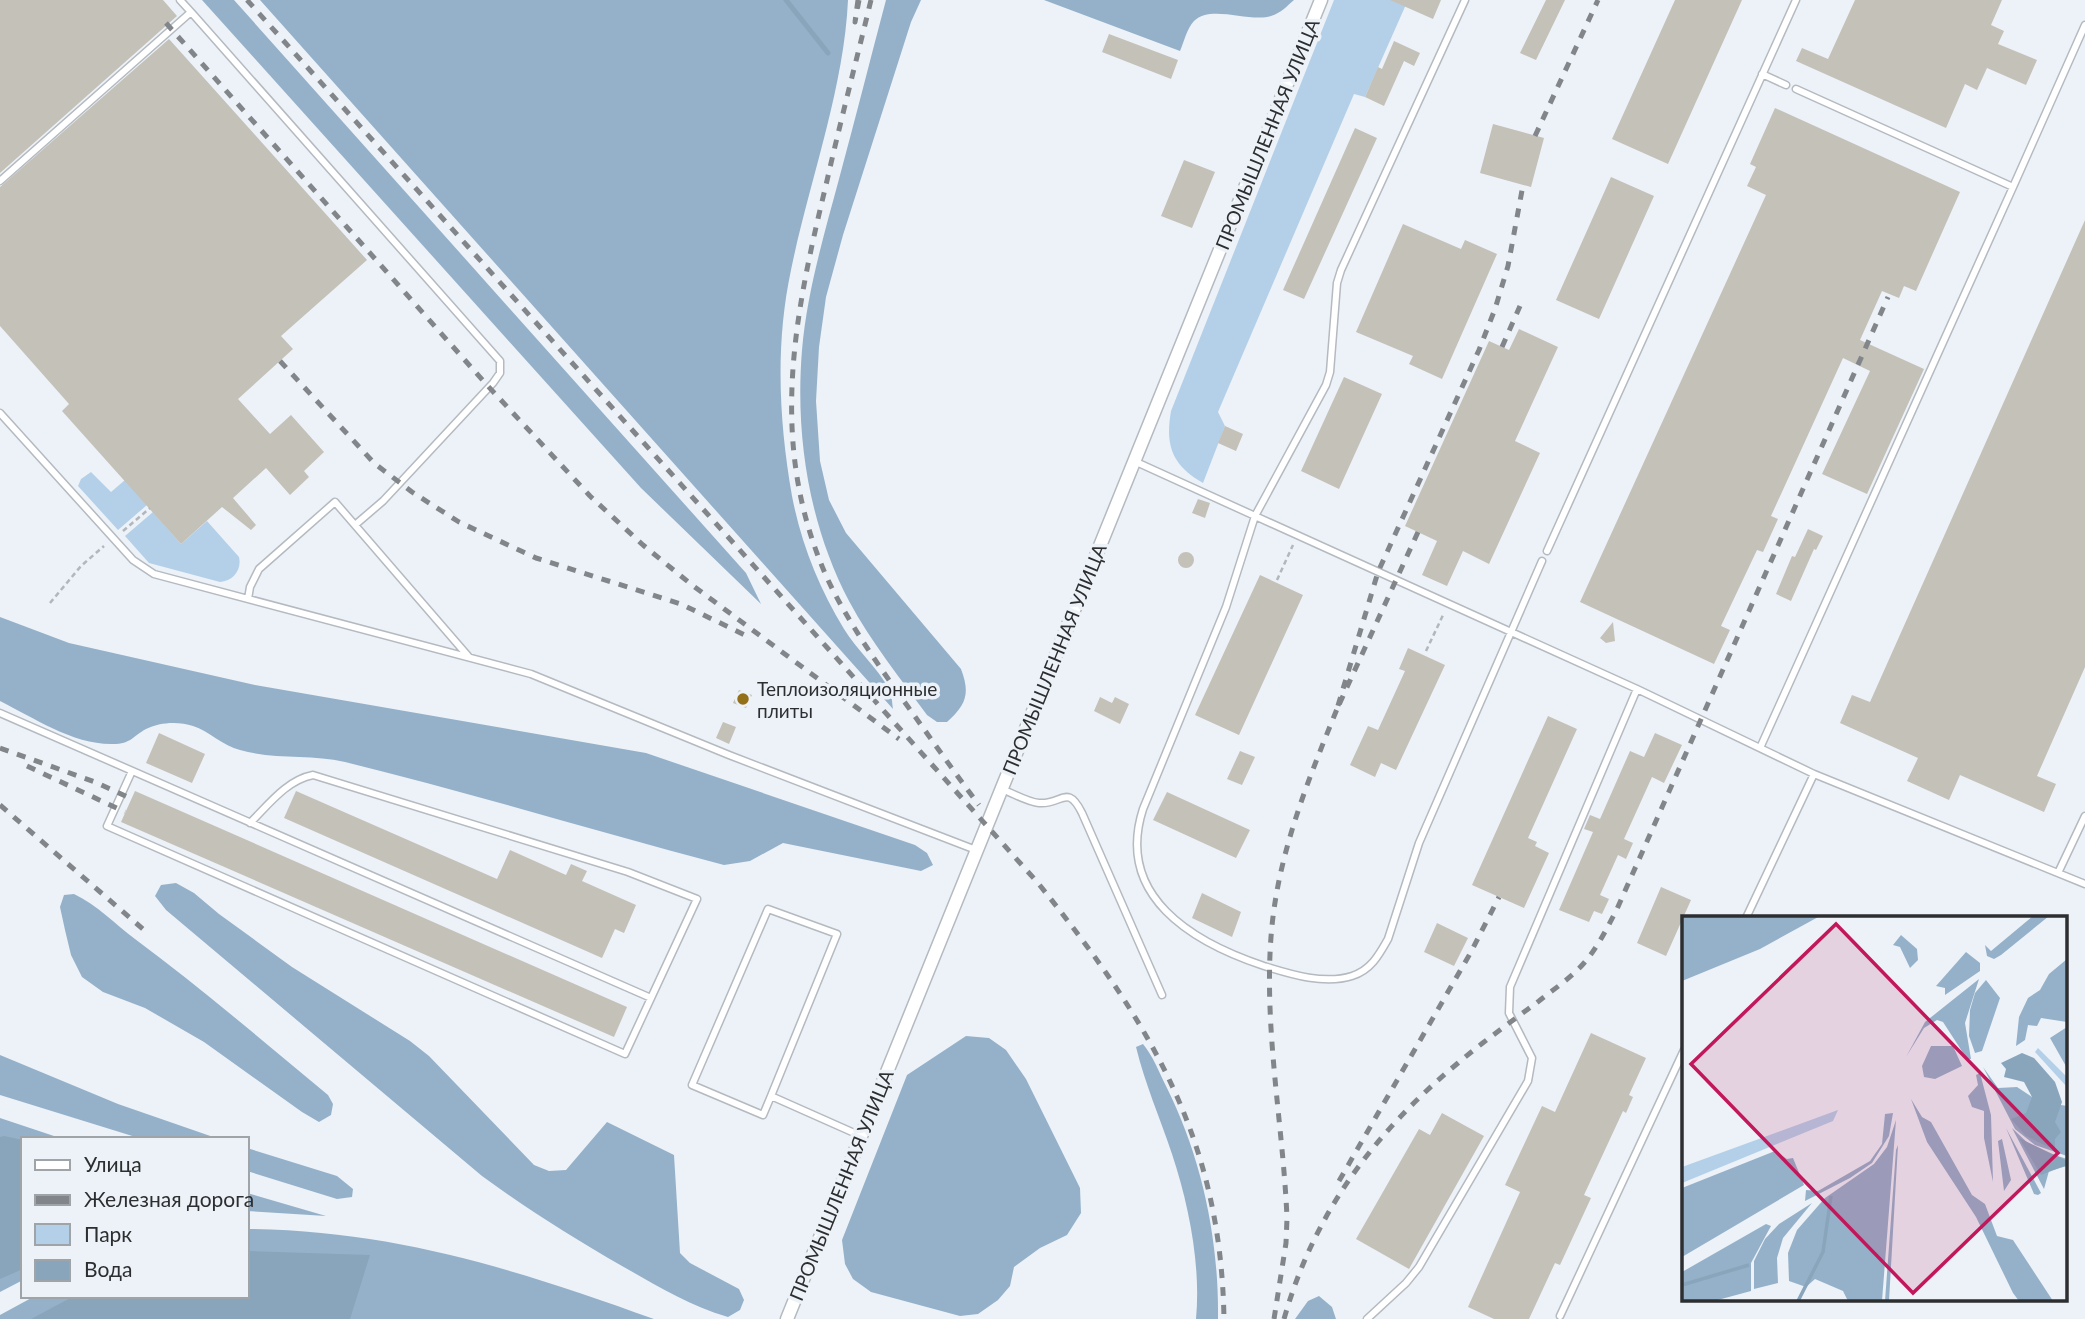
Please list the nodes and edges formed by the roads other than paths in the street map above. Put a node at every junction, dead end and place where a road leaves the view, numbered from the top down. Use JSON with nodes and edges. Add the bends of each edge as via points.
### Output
{"nodes":[{"id":1,"x":180,"y":0,"type":"edge"},
{"id":2,"x":1321,"y":0,"type":"edge"},
{"id":3,"x":1465,"y":0,"type":"edge"},
{"id":4,"x":1796,"y":0,"type":"edge"},
{"id":5,"x":191,"y":12,"type":"junction"},
{"id":6,"x":2085,"y":25,"type":"edge"},
{"id":7,"x":1762,"y":74,"type":"junction"},
{"id":8,"x":1786,"y":85,"type":"dead end"},
{"id":9,"x":1796,"y":89,"type":"dead end"},
{"id":10,"x":0,"y":181,"type":"edge"},
{"id":11,"x":2013,"y":187,"type":"junction"},
{"id":12,"x":0,"y":412,"type":"edge"},
{"id":13,"x":1134,"y":461,"type":"junction"},
{"id":14,"x":1255,"y":516,"type":"junction"},
{"id":15,"x":355,"y":525,"type":"junction"},
{"id":16,"x":1547,"y":551,"type":"dead end"},
{"id":17,"x":1542,"y":561,"type":"dead end"},
{"id":18,"x":248,"y":599,"type":"junction"},
{"id":19,"x":1510,"y":632,"type":"junction"},
{"id":20,"x":470,"y":657,"type":"junction"},
{"id":21,"x":1637,"y":689,"type":"junction"},
{"id":22,"x":0,"y":713,"type":"edge"},
{"id":23,"x":1760,"y":748,"type":"junction"},
{"id":24,"x":132,"y":771,"type":"junction"},
{"id":25,"x":1814,"y":774,"type":"junction"},
{"id":26,"x":1001,"y":789,"type":"junction"},
{"id":27,"x":2085,"y":816,"type":"edge"},
{"id":28,"x":250,"y":823,"type":"junction"},
{"id":29,"x":976,"y":850,"type":"junction"},
{"id":30,"x":2059,"y":873,"type":"junction"},
{"id":31,"x":2085,"y":884,"type":"edge"},
{"id":32,"x":1747,"y":916,"type":"edge"},
{"id":33,"x":1162,"y":995,"type":"dead end"},
{"id":34,"x":651,"y":998,"type":"junction"},
{"id":35,"x":1682,"y":1054,"type":"edge"},
{"id":36,"x":771,"y":1096,"type":"junction"},
{"id":37,"x":861,"y":1136,"type":"junction"},
{"id":38,"x":1560,"y":1316,"type":"dead end"},
{"id":39,"x":787,"y":1319,"type":"edge"},
{"id":40,"x":1367,"y":1319,"type":"edge"}],
"edges":[{"from":1,"to":5,"type":"lane"},
{"from":2,"to":13,"type":"street","name":"ПРОМЫШЛЕННАЯ УЛИЦА"},
{"from":3,"to":14,"type":"lane","via":[[1341,270],[1326,386]]},
{"from":4,"to":7,"type":"lane"},
{"from":5,"to":10,"type":"lane"},
{"from":5,"to":15,"type":"lane","via":[[500,361],[500,373],[493,383]]},
{"from":6,"to":11,"type":"lane"},
{"from":7,"to":8,"type":"lane"},
{"from":7,"to":16,"type":"lane"},
{"from":9,"to":11,"type":"lane"},
{"from":11,"to":23,"type":"lane"},
{"from":12,"to":18,"type":"lane","via":[[133,560],[154,574]]},
{"from":13,"to":14,"type":"lane"},
{"from":13,"to":26,"type":"street","name":"ПРОМЫШЛЕННАЯ УЛИЦА"},
{"from":14,"to":19,"type":"lane"},
{"from":14,"to":19,"type":"lane","via":[[1226,607],[1138,825],[1136,844],[1147,885],[1158,904],[1189,931],[1224,951],[1314,978],[1352,976],[1369,968],[1388,939],[1419,843]]},
{"from":15,"to":18,"type":"lane","via":[[335,502],[259,569]]},
{"from":15,"to":20,"type":"lane"},
{"from":17,"to":19,"type":"lane"},
{"from":18,"to":20,"type":"lane"},
{"from":19,"to":21,"type":"lane"},
{"from":20,"to":29,"type":"lane","via":[[545,680]]},
{"from":21,"to":23,"type":"lane"},
{"from":21,"to":40,"type":"lane","via":[[1510,987],[1509,1013],[1532,1058],[1528,1081],[1419,1266]]},
{"from":22,"to":24,"type":"lane"},
{"from":23,"to":25,"type":"lane"},
{"from":24,"to":28,"type":"lane"},
{"from":24,"to":34,"type":"lane","via":[[107,826],[625,1054]]},
{"from":25,"to":30,"type":"lane"},
{"from":25,"to":32,"type":"lane"},
{"from":26,"to":29,"type":"street","name":"ПРОМЫШЛЕННАЯ УЛИЦА"},
{"from":26,"to":33,"type":"lane","via":[[1038,803],[1068,796],[1074,799]]},
{"from":27,"to":30,"type":"lane"},
{"from":28,"to":34,"type":"lane"},
{"from":28,"to":34,"type":"lane","via":[[291,783],[313,775],[639,876],[697,899]]},
{"from":29,"to":37,"type":"street","name":"ПРОМЫШЛЕННАЯ УЛИЦА"},
{"from":30,"to":31,"type":"lane"},
{"from":35,"to":38,"type":"lane"},
{"from":36,"to":36,"type":"lane","via":[[764,1115],[692,1085],[768,909],[837,934]]},
{"from":36,"to":37,"type":"lane"},
{"from":37,"to":39,"type":"street","name":"ПРОМЫШЛЕННАЯ УЛИЦА"}]}
